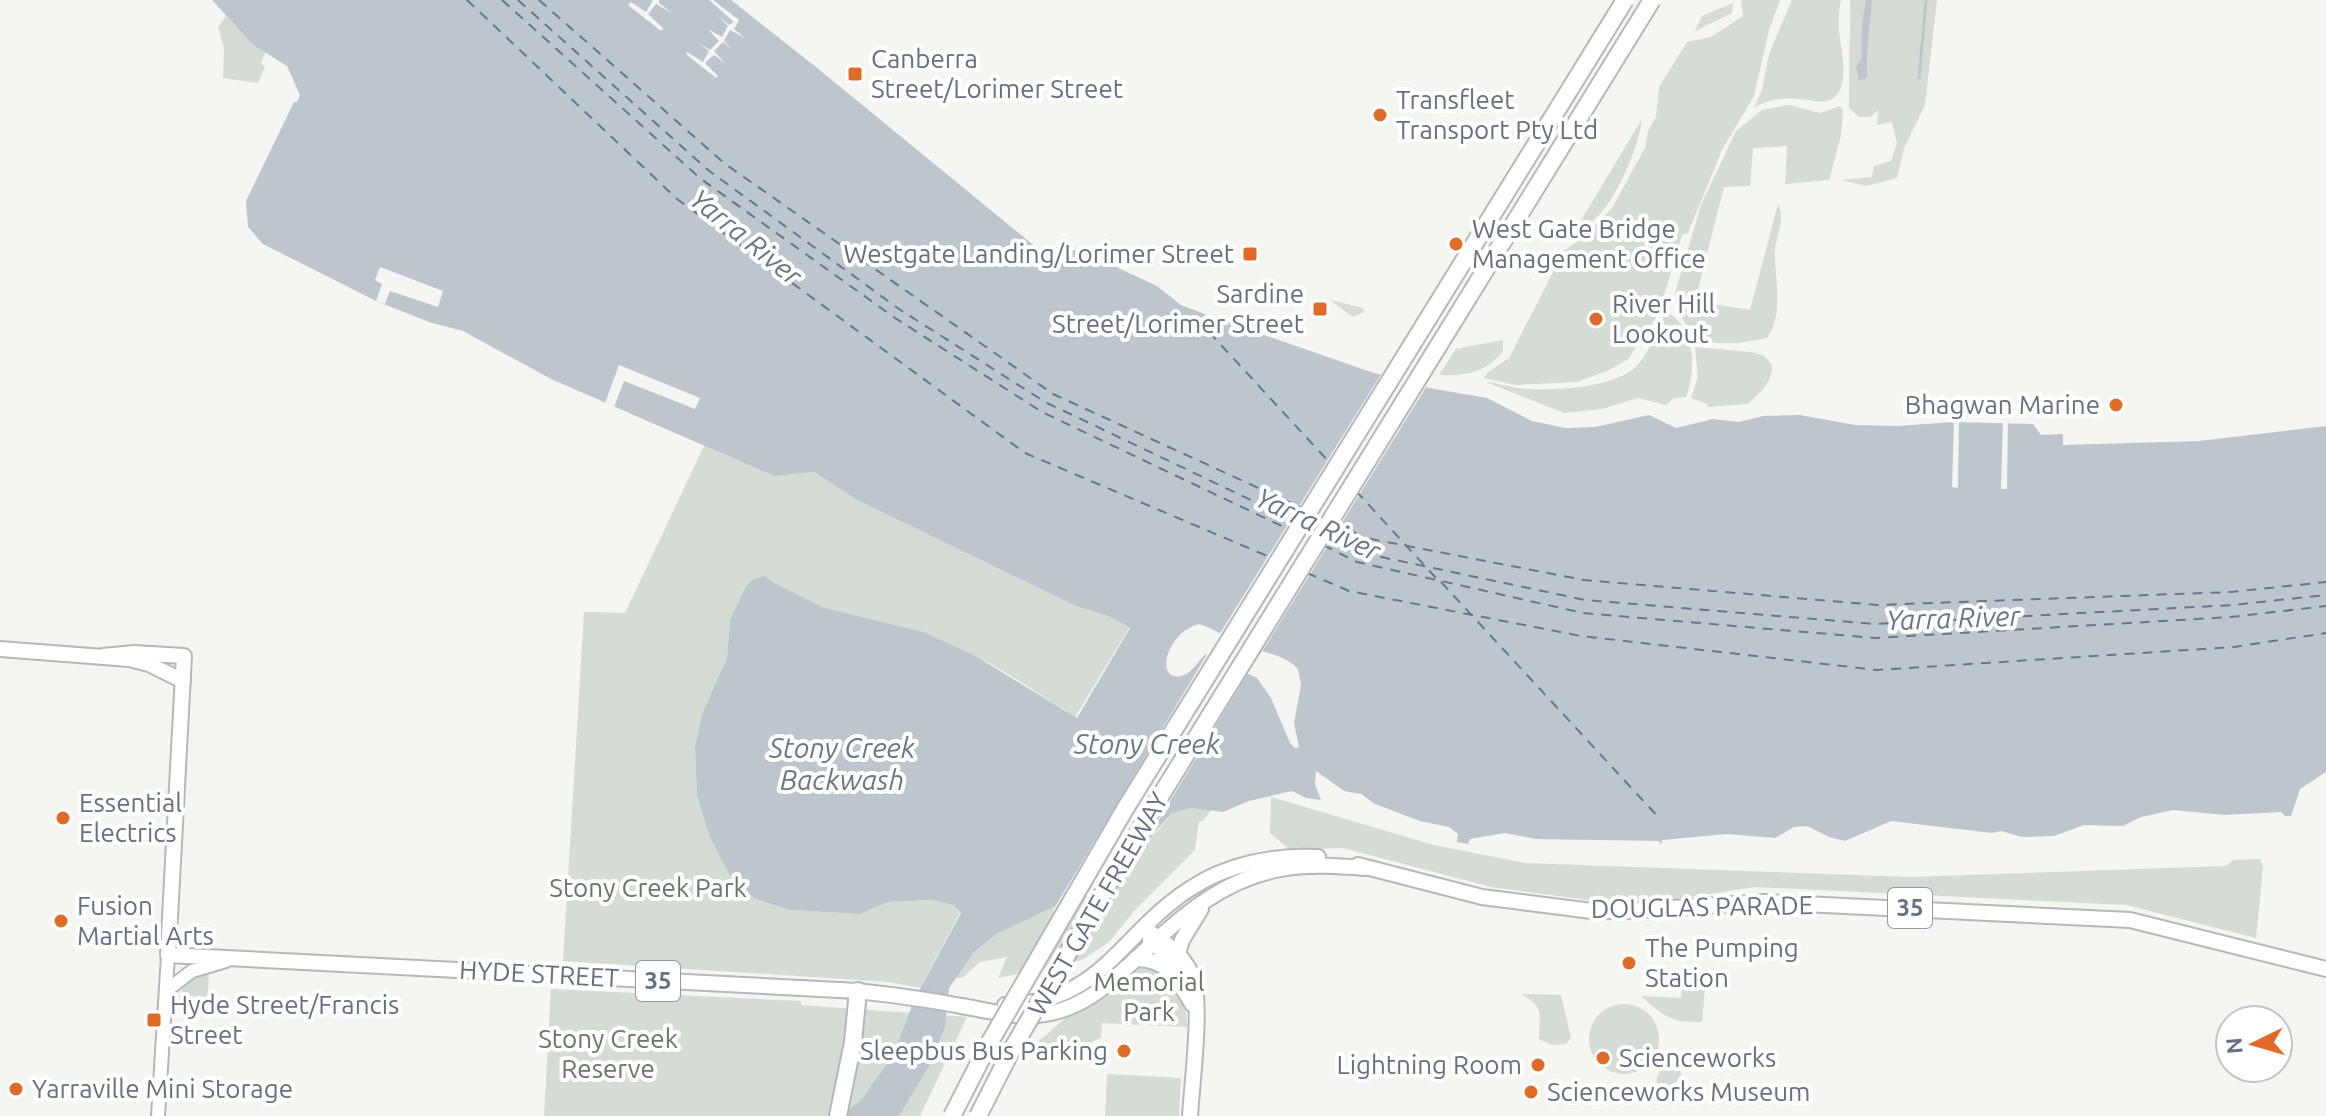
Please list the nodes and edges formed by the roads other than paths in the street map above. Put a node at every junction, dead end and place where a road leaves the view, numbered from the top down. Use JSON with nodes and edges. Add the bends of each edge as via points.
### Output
{"nodes":[{"id":1,"x":1625,"y":0,"type":"edge"},
{"id":2,"x":1652,"y":0,"type":"edge"},
{"id":3,"x":0,"y":649,"type":"edge"},
{"id":4,"x":103,"y":656,"type":"junction"},
{"id":5,"x":183,"y":681,"type":"junction"},
{"id":6,"x":1365,"y":868,"type":"junction"},
{"id":7,"x":1223,"y":890,"type":"junction"},
{"id":8,"x":1144,"y":929,"type":"junction"},
{"id":9,"x":1155,"y":941,"type":"junction"},
{"id":10,"x":1178,"y":954,"type":"junction"},
{"id":11,"x":168,"y":955,"type":"junction"},
{"id":12,"x":235,"y":959,"type":"junction"},
{"id":13,"x":1135,"y":959,"type":"junction"},
{"id":14,"x":2326,"y":969,"type":"edge"},
{"id":15,"x":166,"y":991,"type":"junction"},
{"id":16,"x":858,"y":991,"type":"junction"},
{"id":17,"x":909,"y":998,"type":"joint"},
{"id":18,"x":955,"y":1005,"type":"junction"},
{"id":19,"x":1194,"y":1008,"type":"junction"},
{"id":20,"x":158,"y":1116,"type":"edge"},
{"id":21,"x":838,"y":1116,"type":"edge"},
{"id":22,"x":952,"y":1116,"type":"edge"},
{"id":23,"x":978,"y":1116,"type":"edge"},
{"id":24,"x":1190,"y":1116,"type":"edge"}],
"edges":[{"from":1,"to":22,"type":"highway","name":"WEST GATE FREEWAY","bridge":true,"via":[[1125,809]]},
{"from":2,"to":23,"type":"highway","name":"WEST GATE FREEWAY","bridge":true,"via":[[1145,821]]},
{"from":3,"to":4,"type":"main road"},
{"from":4,"to":5,"type":"main road","via":[[149,664]]},
{"from":4,"to":5,"type":"main road","via":[[184,656]]},
{"from":5,"to":11,"type":"main road"},
{"from":6,"to":7,"type":"main road","name":"DOUGLAS PARADE","number":"35","via":[[1286,868]]},
{"from":6,"to":8,"type":"main road","name":"DOUGLAS PARADE","number":"35","via":[[1314,857],[1243,865],[1189,889]]},
{"from":6,"to":14,"type":"main road","name":"DOUGLAS PARADE","number":"35","via":[[1482,897],[1592,911],[1755,902],[2130,920]]},
{"from":7,"to":9,"type":"main road","name":"DOUGLAS PARADE","number":"35"},
{"from":7,"to":10,"type":"main road","via":[[1195,918]]},
{"from":8,"to":9,"type":"main road"},
{"from":8,"to":18,"type":"main road","name":"DOUGLAS PARADE","number":"35","via":[[1097,974],[1064,994],[1024,1004]]},
{"from":9,"to":10,"type":"main road"},
{"from":9,"to":13,"type":"main road","name":"DOUGLAS PARADE","number":"35"},
{"from":9,"to":19,"type":"main road","via":[[1178,968]]},
{"from":10,"to":19,"type":"main road","via":[[1193,979]]},
{"from":11,"to":12,"type":"main road","name":"HYDE STREET","number":"35"},
{"from":11,"to":15,"type":"main road"},
{"from":12,"to":15,"type":"main road","via":[[192,971]]},
{"from":12,"to":16,"type":"main road","name":"HYDE STREET","number":"35"},
{"from":13,"to":18,"type":"main road","name":"DOUGLAS PARADE","number":"35","via":[[1092,997],[1059,1011],[1020,1016]]},
{"from":13,"to":19,"type":"main road","via":[[1168,968]]},
{"from":15,"to":20,"type":"main road"},
{"from":16,"to":17,"type":"main road","name":"HYDE STREET","number":"35"},
{"from":16,"to":21,"type":"highway"},
{"from":17,"to":18,"type":"main road","name":"DOUGLAS PARADE","number":"35"},
{"from":19,"to":24,"type":"main road"}]}
